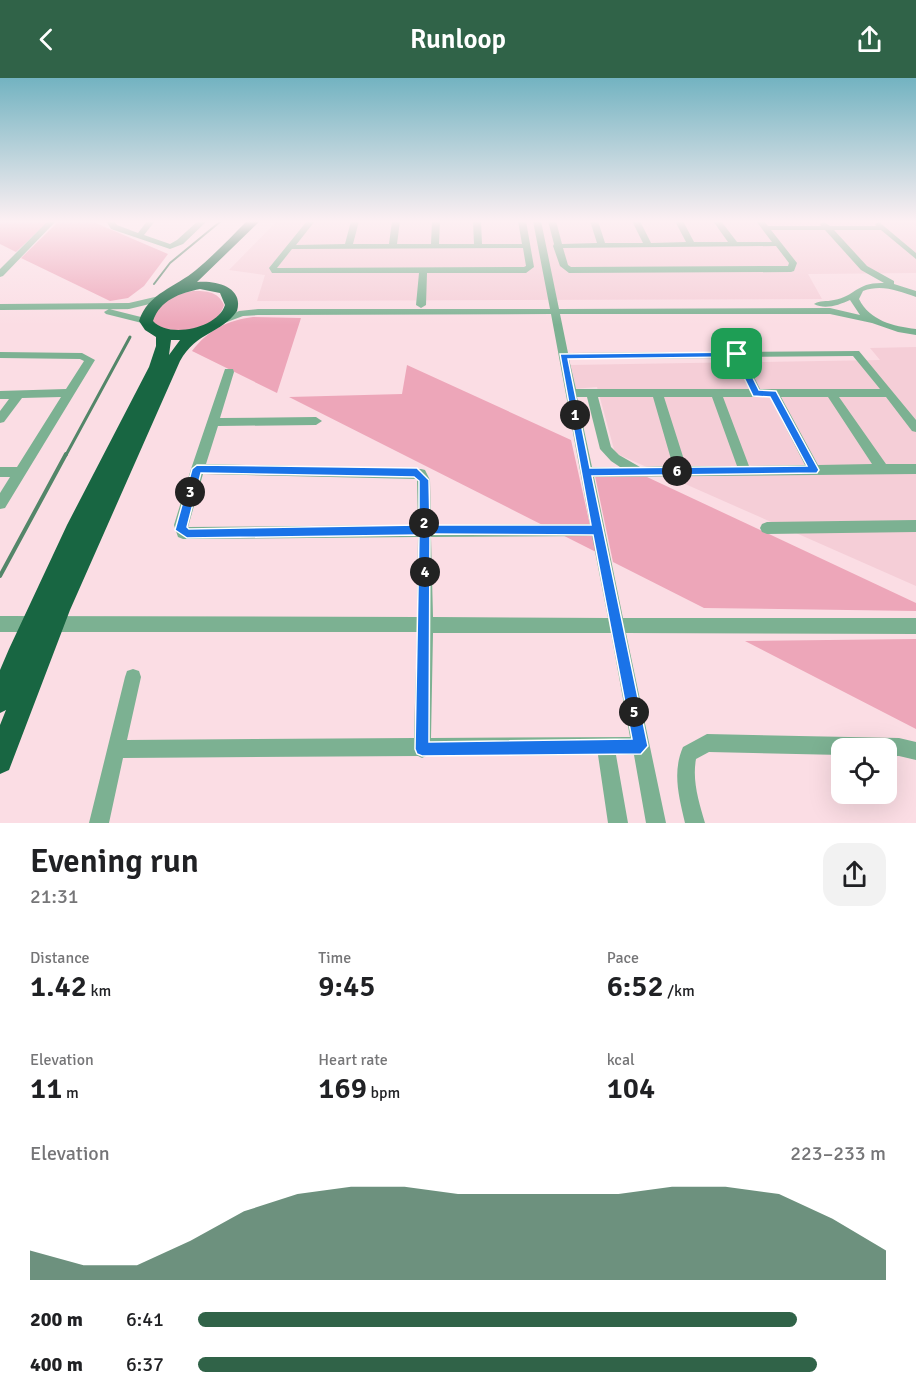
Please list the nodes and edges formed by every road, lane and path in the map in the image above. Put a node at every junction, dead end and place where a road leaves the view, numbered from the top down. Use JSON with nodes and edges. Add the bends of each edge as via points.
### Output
{"nodes":[{"id":1,"x":17,"y":256,"type":"edge"},
{"id":2,"x":219,"y":256,"type":"edge"},
{"id":3,"x":229,"y":256,"type":"edge"},
{"id":4,"x":282,"y":256,"type":"edge"},
{"id":5,"x":528,"y":256,"type":"edge"},
{"id":6,"x":544,"y":256,"type":"edge"},
{"id":7,"x":560,"y":256,"type":"edge"},
{"id":8,"x":787,"y":256,"type":"edge"},
{"id":9,"x":840,"y":256,"type":"edge"},
{"id":10,"x":852,"y":256,"type":"edge"},
{"id":11,"x":1,"y":271,"type":"edge"},
{"id":12,"x":423,"y":271,"type":"junction"},
{"id":13,"x":858,"y":285,"type":"junction"},
{"id":14,"x":214,"y":287,"type":"junction"},
{"id":15,"x":179,"y":289,"type":"junction"},
{"id":16,"x":905,"y":290,"type":"junction"},
{"id":17,"x":916,"y":294,"type":"edge"},
{"id":18,"x":232,"y":298,"type":"junction"},
{"id":19,"x":159,"y":299,"type":"junction"},
{"id":20,"x":421,"y":305,"type":"junction"},
{"id":21,"x":0,"y":307,"type":"edge"},
{"id":22,"x":554,"y":308,"type":"junction"},
{"id":23,"x":0,"y":312,"type":"edge"},
{"id":24,"x":146,"y":321,"type":"junction"},
{"id":25,"x":876,"y":321,"type":"junction"},
{"id":26,"x":219,"y":322,"type":"junction"},
{"id":27,"x":888,"y":327,"type":"junction"},
{"id":28,"x":916,"y":332,"type":"edge"},
{"id":29,"x":196,"y":333,"type":"junction"},
{"id":30,"x":163,"y":334,"type":"junction"},
{"id":31,"x":916,"y":342,"type":"edge"},
{"id":32,"x":737,"y":354,"type":"junction"},
{"id":33,"x":0,"y":355,"type":"edge"},
{"id":34,"x":563,"y":356,"type":"junction"},
{"id":35,"x":230,"y":372,"type":"dead end"},
{"id":36,"x":71,"y":393,"type":"junction"},
{"id":37,"x":571,"y":393,"type":"junction"},
{"id":38,"x":592,"y":393,"type":"junction"},
{"id":39,"x":657,"y":393,"type":"junction"},
{"id":40,"x":716,"y":393,"type":"junction"},
{"id":41,"x":756,"y":393,"type":"junction"},
{"id":42,"x":773,"y":393,"type":"junction"},
{"id":43,"x":831,"y":393,"type":"junction"},
{"id":44,"x":889,"y":393,"type":"junction"},
{"id":45,"x":0,"y":394,"type":"edge"},
{"id":46,"x":19,"y":394,"type":"junction"},
{"id":47,"x":0,"y":419,"type":"edge"},
{"id":48,"x":316,"y":421,"type":"dead end"},
{"id":49,"x":212,"y":422,"type":"junction"},
{"id":50,"x":915,"y":427,"type":"edge"},
{"id":51,"x":197,"y":469,"type":"junction"},
{"id":52,"x":882,"y":469,"type":"junction"},
{"id":53,"x":916,"y":469,"type":"edge"},
{"id":54,"x":814,"y":470,"type":"junction"},
{"id":55,"x":639,"y":471,"type":"junction"},
{"id":56,"x":681,"y":471,"type":"junction"},
{"id":57,"x":745,"y":471,"type":"junction"},
{"id":58,"x":0,"y":472,"type":"edge"},
{"id":59,"x":21,"y":472,"type":"junction"},
{"id":60,"x":586,"y":472,"type":"junction"},
{"id":61,"x":0,"y":504,"type":"edge"},
{"id":62,"x":916,"y":526,"type":"edge"},
{"id":63,"x":767,"y":528,"type":"dead end"},
{"id":64,"x":424,"y":530,"type":"junction"},
{"id":65,"x":598,"y":530,"type":"junction"},
{"id":66,"x":31,"y":623,"type":"junction"},
{"id":67,"x":54,"y":623,"type":"junction"},
{"id":68,"x":0,"y":624,"type":"edge"},
{"id":69,"x":425,"y":624,"type":"junction"},
{"id":70,"x":616,"y":624,"type":"junction"},
{"id":71,"x":916,"y":626,"type":"edge"},
{"id":72,"x":134,"y":677,"type":"dead end"},
{"id":73,"x":0,"y":700,"type":"edge"},
{"id":74,"x":641,"y":746,"type":"junction"},
{"id":75,"x":606,"y":747,"type":"junction"},
{"id":76,"x":117,"y":749,"type":"junction"},
{"id":77,"x":422,"y":749,"type":"junction"},
{"id":78,"x":916,"y":751,"type":"edge"},
{"id":79,"x":0,"y":760,"type":"edge"},
{"id":80,"x":99,"y":823,"type":"edge"},
{"id":81,"x":618,"y":823,"type":"edge"},
{"id":82,"x":656,"y":823,"type":"edge"},
{"id":83,"x":695,"y":823,"type":"edge"}],
"edges":[{"from":1,"to":11,"type":"street"},
{"from":2,"to":15,"type":"highway"},
{"from":3,"to":14,"type":"highway","via":[[214,275]]},
{"from":4,"to":12,"type":"street","via":[[273,268],[275,271]]},
{"from":5,"to":12,"type":"street","via":[[530,267],[526,270]]},
{"from":6,"to":22,"type":"street"},
{"from":7,"to":8,"type":"street","via":[[564,266],[572,270],[791,269],[793,263]]},
{"from":9,"to":13,"type":"street"},
{"from":10,"to":16,"type":"street","via":[[864,268]]},
{"from":12,"to":20,"type":"street"},
{"from":13,"to":16,"type":"street"},
{"from":13,"to":22,"type":"street","via":[[831,304]]},
{"from":13,"to":25,"type":"street","via":[[858,308]]},
{"from":14,"to":15,"type":"highway"},
{"from":14,"to":18,"type":"highway"},
{"from":15,"to":19,"type":"highway"},
{"from":16,"to":17,"type":"street"},
{"from":18,"to":20,"type":"street","via":[[251,306]]},
{"from":18,"to":26,"type":"highway","via":[[228,314]]},
{"from":19,"to":21,"type":"street","via":[[129,306]]},
{"from":19,"to":24,"type":"highway","via":[[148,309]]},
{"from":20,"to":22,"type":"street"},
{"from":22,"to":25,"type":"street","via":[[830,311]]},
{"from":22,"to":26,"type":"street","via":[[258,312],[242,313]]},
{"from":22,"to":34,"type":"street"},
{"from":23,"to":24,"type":"street","via":[[111,312]]},
{"from":24,"to":30,"type":"highway","via":[[154,331]]},
{"from":25,"to":27,"type":"street"},
{"from":26,"to":29,"type":"highway"},
{"from":27,"to":28,"type":"street"},
{"from":27,"to":31,"type":"street"},
{"from":29,"to":30,"type":"highway"},
{"from":29,"to":67,"type":"highway","via":[[170,366]]},
{"from":30,"to":66,"type":"highway","via":[[164,346],[157,367]]},
{"from":32,"to":34,"type":"street"},
{"from":32,"to":41,"type":"street"},
{"from":32,"to":44,"type":"street","via":[[855,353]]},
{"from":33,"to":36,"type":"street","via":[[90,358]]},
{"from":34,"to":37,"type":"street"},
{"from":35,"to":49,"type":"street"},
{"from":36,"to":46,"type":"street"},
{"from":36,"to":59,"type":"street"},
{"from":37,"to":38,"type":"street"},
{"from":37,"to":60,"type":"street"},
{"from":38,"to":39,"type":"street"},
{"from":38,"to":55,"type":"street","via":[[606,449]]},
{"from":39,"to":40,"type":"street"},
{"from":39,"to":56,"type":"street"},
{"from":40,"to":41,"type":"street"},
{"from":40,"to":57,"type":"street"},
{"from":41,"to":42,"type":"street"},
{"from":42,"to":43,"type":"street"},
{"from":42,"to":54,"type":"street"},
{"from":43,"to":44,"type":"street"},
{"from":43,"to":52,"type":"street"},
{"from":44,"to":50,"type":"street"},
{"from":45,"to":46,"type":"street"},
{"from":46,"to":47,"type":"street"},
{"from":48,"to":49,"type":"street"},
{"from":49,"to":51,"type":"street"},
{"from":51,"to":64,"type":"street","via":[[417,472],[424,480]]},
{"from":51,"to":64,"type":"street","via":[[181,525],[183,532]]},
{"from":52,"to":53,"type":"street"},
{"from":52,"to":54,"type":"street"},
{"from":54,"to":57,"type":"street"},
{"from":55,"to":56,"type":"street"},
{"from":55,"to":60,"type":"street"},
{"from":56,"to":57,"type":"street"},
{"from":58,"to":59,"type":"street"},
{"from":59,"to":61,"type":"street"},
{"from":60,"to":65,"type":"street"},
{"from":62,"to":63,"type":"street"},
{"from":64,"to":65,"type":"street"},
{"from":64,"to":69,"type":"street"},
{"from":65,"to":70,"type":"street"},
{"from":66,"to":67,"type":"street"},
{"from":66,"to":68,"type":"street"},
{"from":66,"to":73,"type":"highway"},
{"from":67,"to":69,"type":"street"},
{"from":67,"to":79,"type":"highway"},
{"from":69,"to":70,"type":"street"},
{"from":69,"to":77,"type":"street"},
{"from":70,"to":71,"type":"street"},
{"from":70,"to":74,"type":"street"},
{"from":72,"to":76,"type":"street"},
{"from":74,"to":75,"type":"street"},
{"from":74,"to":82,"type":"street"},
{"from":75,"to":77,"type":"street"},
{"from":75,"to":81,"type":"street"},
{"from":76,"to":77,"type":"street"},
{"from":76,"to":80,"type":"street"},
{"from":78,"to":83,"type":"street","via":[[899,747],[707,743],[689,753],[685,766],[684,779]]}]}
